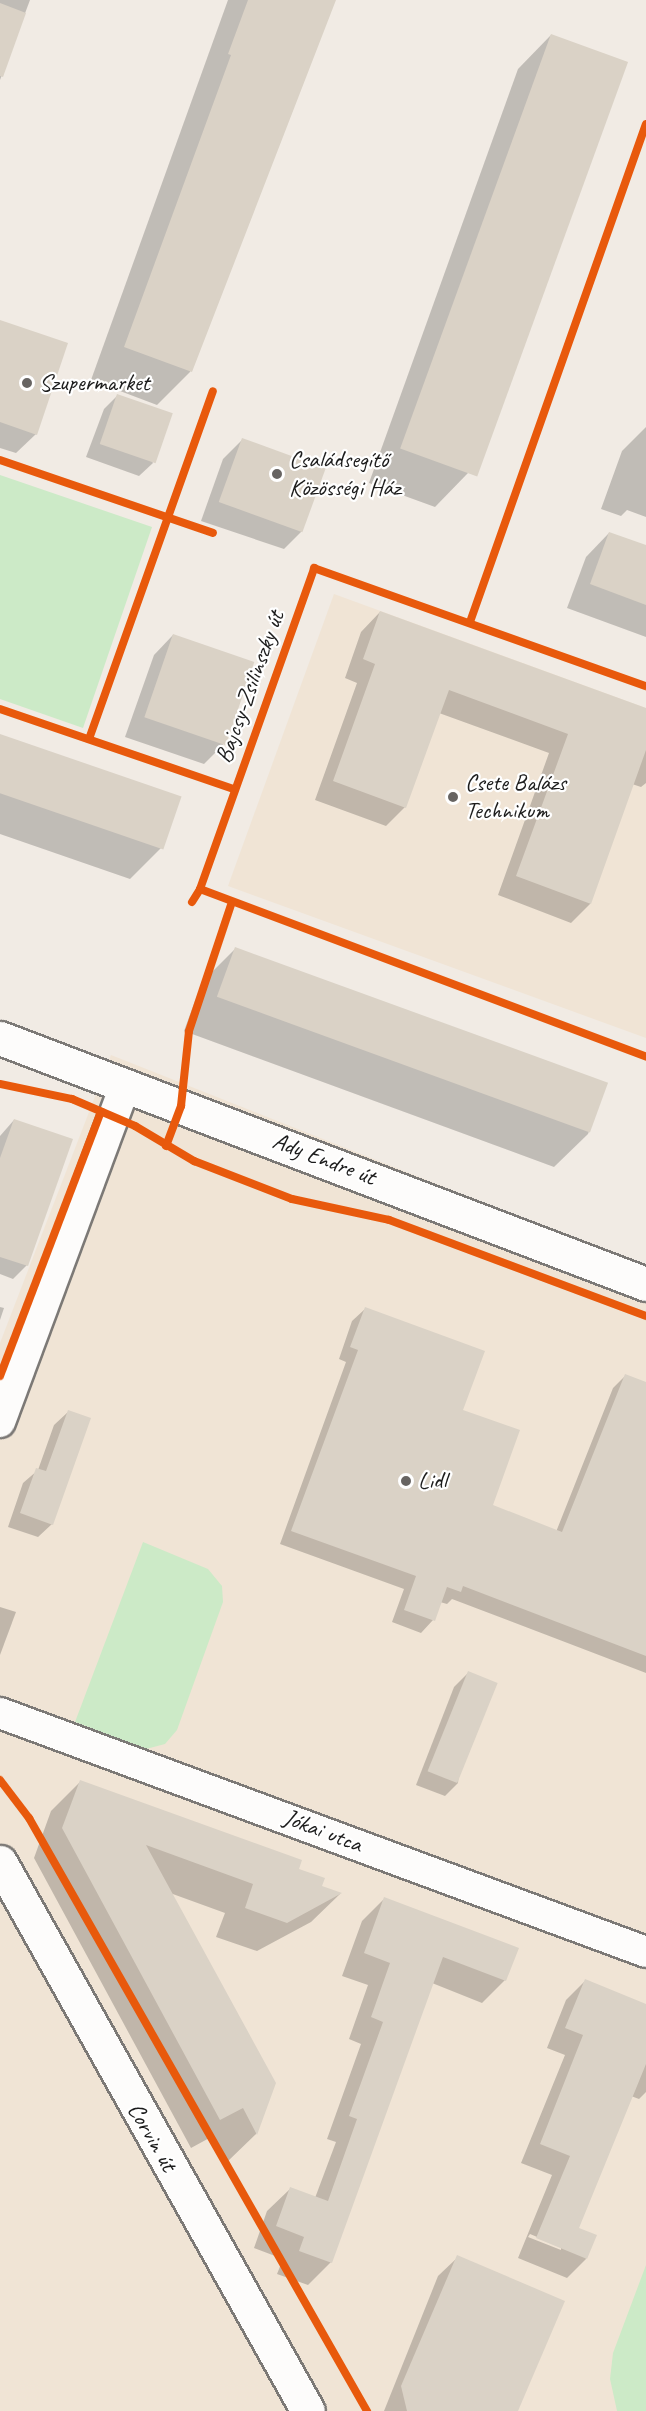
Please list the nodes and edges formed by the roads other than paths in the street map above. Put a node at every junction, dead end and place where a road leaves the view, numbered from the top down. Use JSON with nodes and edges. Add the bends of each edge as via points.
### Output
{"nodes":[{"id":1,"x":0,"y":1038,"type":"edge"},
{"id":2,"x":125,"y":1085,"type":"junction"},
{"id":3,"x":646,"y":1284,"type":"edge"},
{"id":4,"x":0,"y":1421,"type":"edge"},
{"id":5,"x":0,"y":1713,"type":"edge"},
{"id":6,"x":0,"y":1862,"type":"edge"},
{"id":7,"x":646,"y":1952,"type":"edge"},
{"id":8,"x":308,"y":2411,"type":"edge"}],
"edges":[{"from":1,"to":2,"type":"street","name":"Ady Endre út"},
{"from":2,"to":3,"type":"street","name":"Ady Endre út"},
{"from":2,"to":4,"type":"street"},
{"from":5,"to":7,"type":"street","name":"Jókai utca"},
{"from":6,"to":8,"type":"street","name":"Corvin út"}]}
